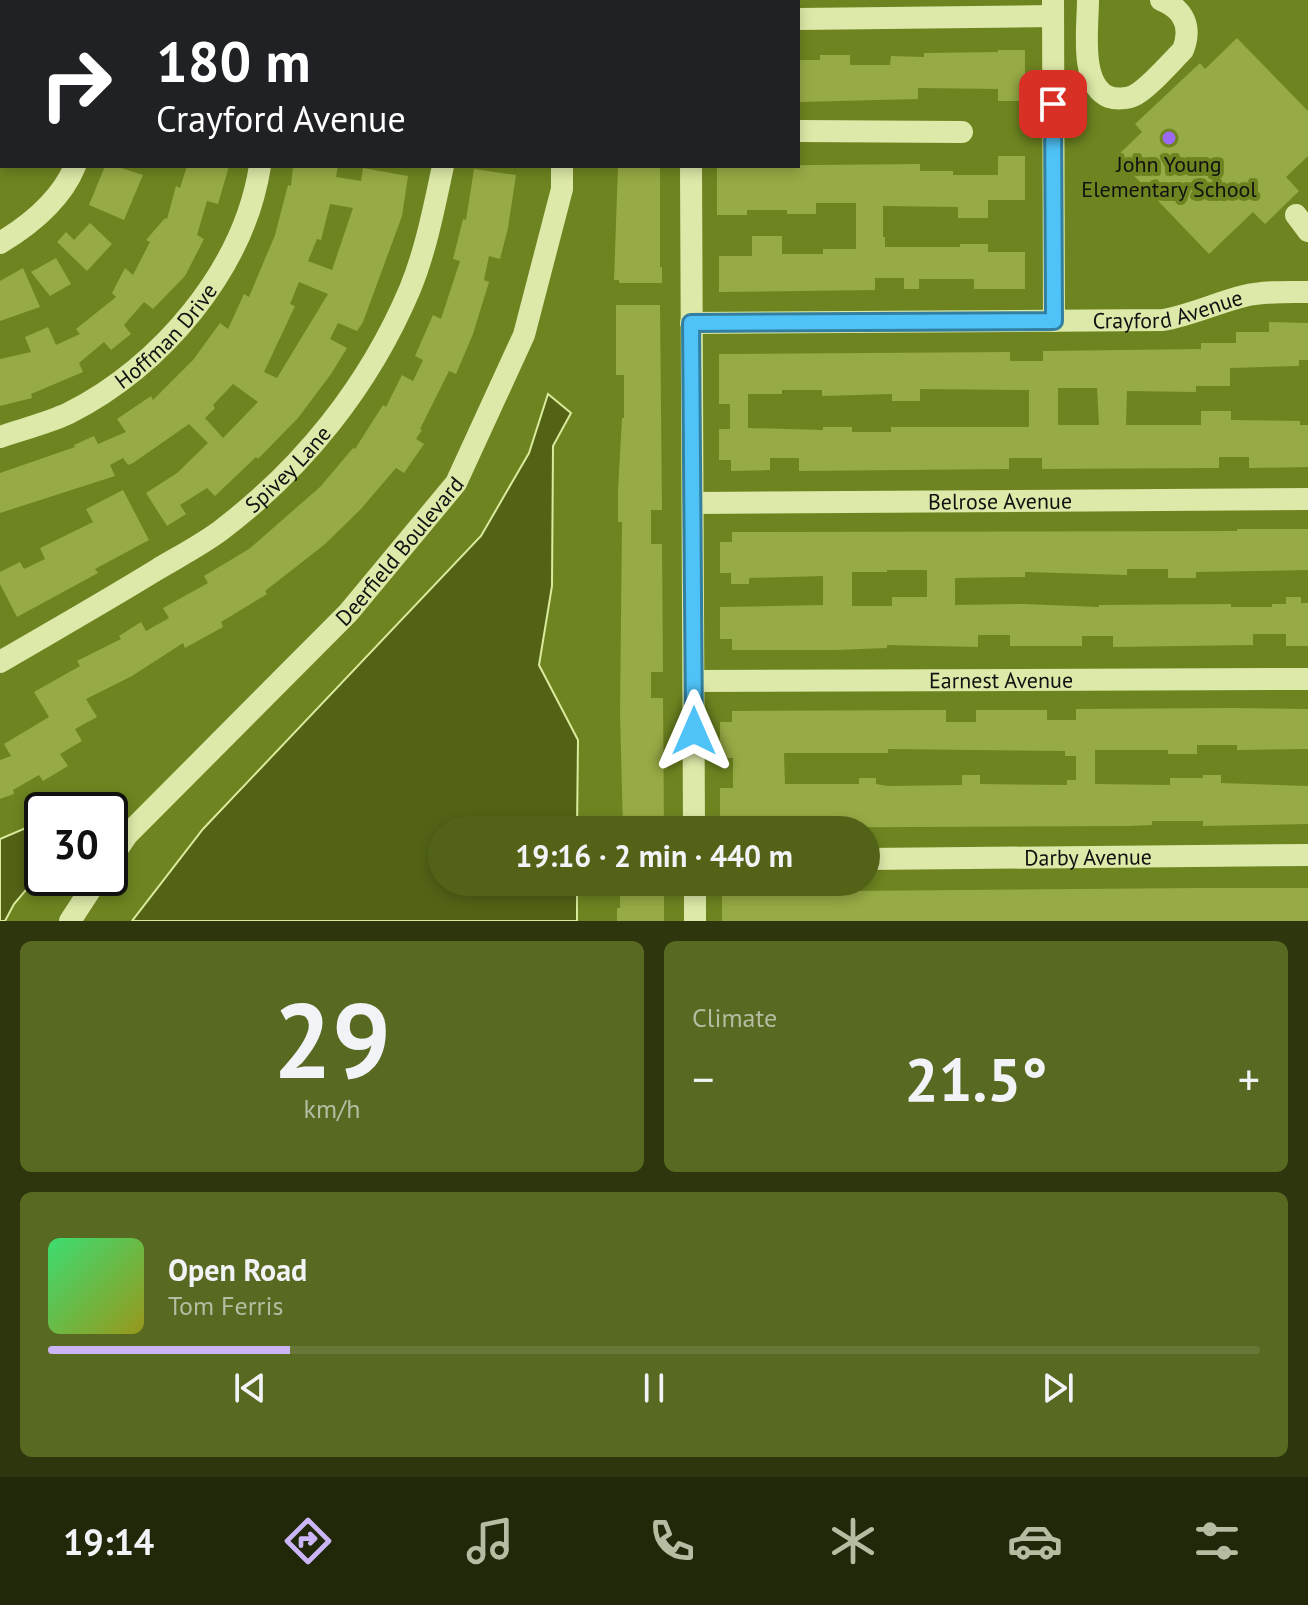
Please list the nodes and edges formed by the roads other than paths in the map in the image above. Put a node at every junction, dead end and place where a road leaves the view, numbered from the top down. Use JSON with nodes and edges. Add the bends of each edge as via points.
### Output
{"nodes":[{"id":1,"x":1088,"y":0,"type":"edge"},
{"id":2,"x":1161,"y":0,"type":"edge"},
{"id":3,"x":997,"y":8,"type":"edge"},
{"id":4,"x":1053,"y":8,"type":"edge"},
{"id":5,"x":800,"y":19,"type":"edge"},
{"id":6,"x":800,"y":131,"type":"edge"},
{"id":7,"x":962,"y":132,"type":"dead end"},
{"id":8,"x":74,"y":168,"type":"edge"},
{"id":9,"x":259,"y":168,"type":"edge"},
{"id":10,"x":443,"y":168,"type":"edge"},
{"id":11,"x":562,"y":168,"type":"edge"},
{"id":12,"x":691,"y":168,"type":"edge"},
{"id":13,"x":0,"y":243,"type":"edge"},
{"id":14,"x":1308,"y":292,"type":"edge"},
{"id":15,"x":1054,"y":321,"type":"junction"},
{"id":16,"x":691,"y":323,"type":"junction"},
{"id":17,"x":0,"y":437,"type":"edge"},
{"id":18,"x":1308,"y":499,"type":"edge"},
{"id":19,"x":694,"y":503,"type":"junction"},
{"id":20,"x":0,"y":662,"type":"edge"},
{"id":21,"x":1308,"y":679,"type":"edge"},
{"id":22,"x":695,"y":681,"type":"junction"},
{"id":23,"x":694,"y":816,"type":"edge"},
{"id":24,"x":128,"y":834,"type":"edge"},
{"id":25,"x":1308,"y":855,"type":"edge"},
{"id":26,"x":880,"y":859,"type":"edge"},
{"id":27,"x":86,"y":896,"type":"edge"},
{"id":28,"x":695,"y":896,"type":"edge"},
{"id":29,"x":70,"y":921,"type":"edge"},
{"id":30,"x":695,"y":921,"type":"edge"}],
"edges":[{"from":1,"to":2,"type":"street","via":[[1088,66],[1098,90],[1114,98],[1133,96],[1183,50],[1187,23],[1178,9]]},
{"from":3,"to":4,"type":"street"},
{"from":3,"to":5,"type":"street"},
{"from":4,"to":15,"type":"street"},
{"from":6,"to":7,"type":"street"},
{"from":8,"to":13,"type":"street","via":[[50,204]]},
{"from":9,"to":17,"type":"street","name":"Hoffman Drive","via":[[229,256],[172,337],[138,369],[87,403]]},
{"from":10,"to":20,"type":"street","name":"Spivey Lane","via":[[410,288],[345,405],[306,454],[218,532]]},
{"from":11,"to":24,"type":"street","name":"Deerfield Boulevard","via":[[562,189],[524,335],[456,483],[348,613]]},
{"from":12,"to":16,"type":"street"},
{"from":14,"to":15,"type":"street","name":"Crayford Avenue","via":[[1244,296],[1163,320]]},
{"from":15,"to":16,"type":"street","name":"Crayford Avenue"},
{"from":16,"to":19,"type":"street"},
{"from":18,"to":19,"type":"street","name":"Belrose Avenue"},
{"from":19,"to":22,"type":"street"},
{"from":21,"to":22,"type":"street","name":"Earnest Avenue"},
{"from":22,"to":23,"type":"street"},
{"from":25,"to":26,"type":"street","name":"Darby Avenue"},
{"from":27,"to":29,"type":"street"},
{"from":28,"to":30,"type":"street"}]}
